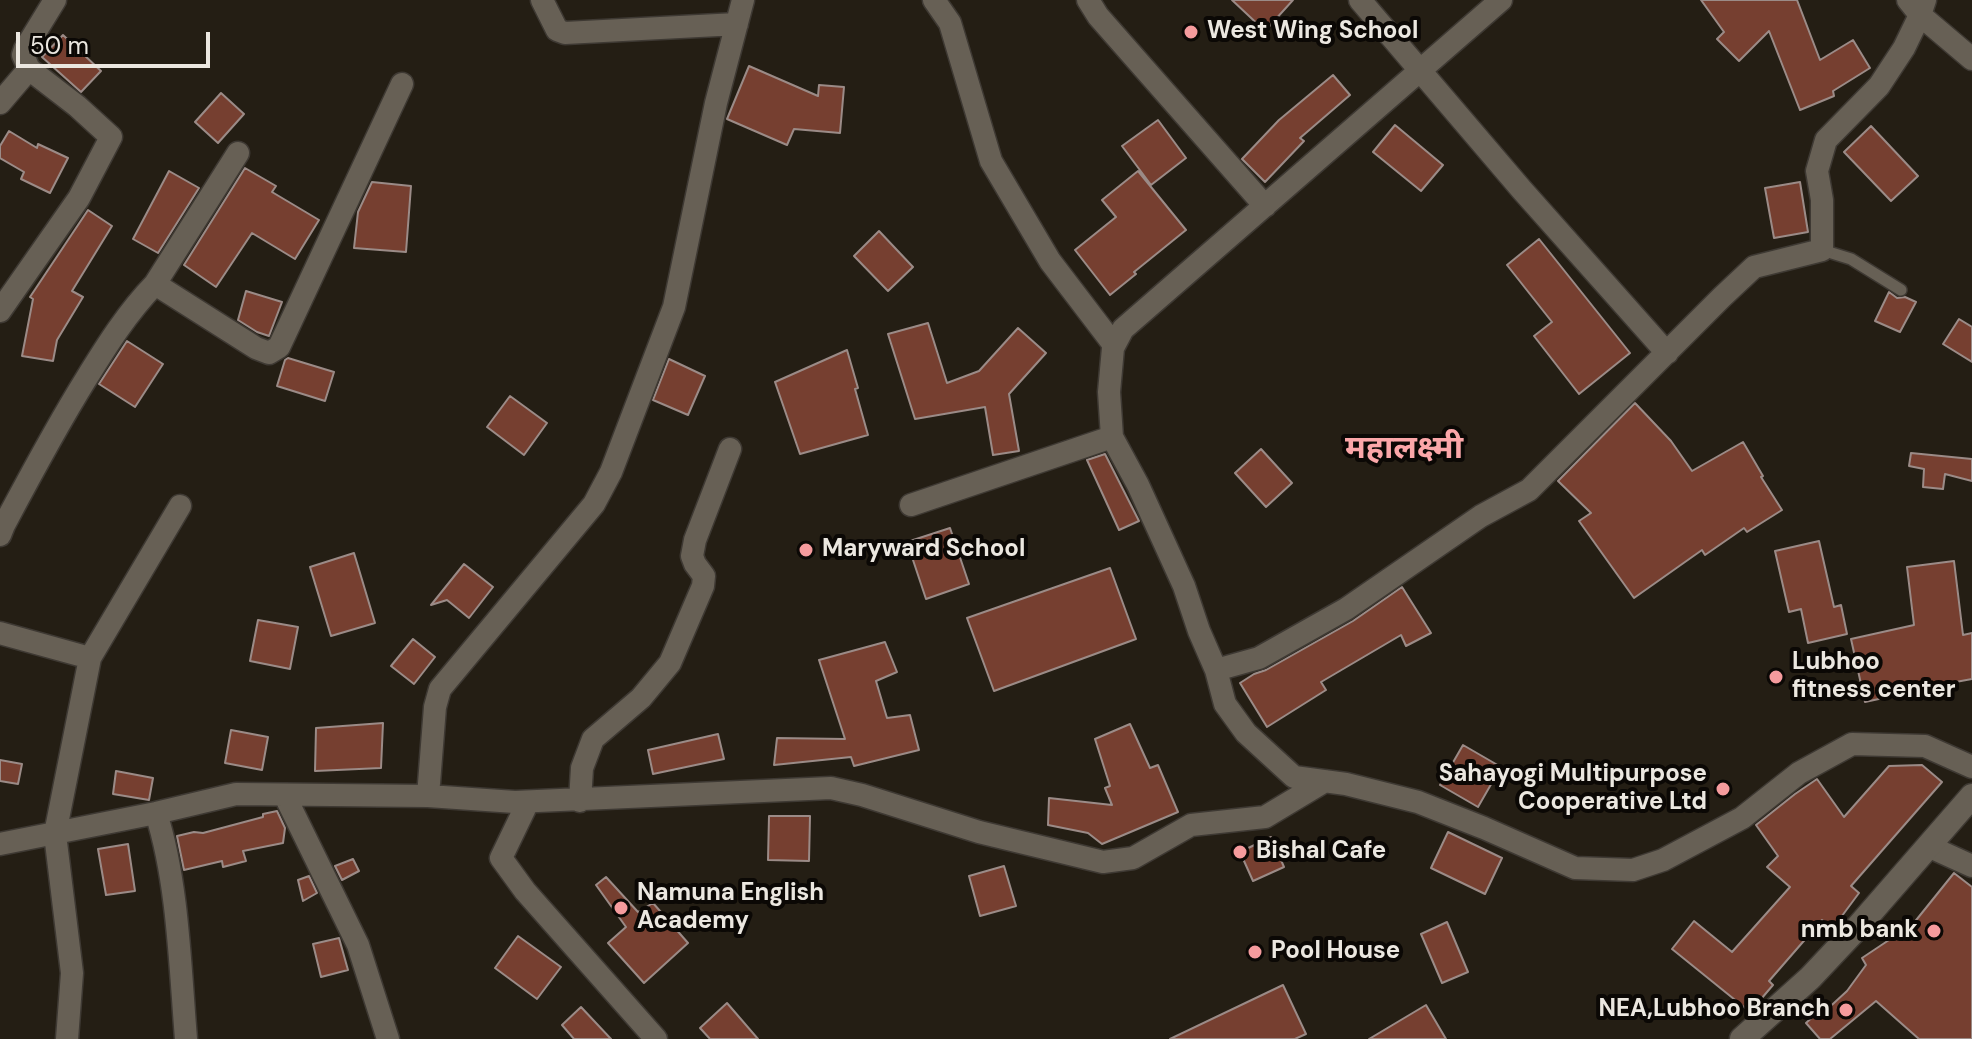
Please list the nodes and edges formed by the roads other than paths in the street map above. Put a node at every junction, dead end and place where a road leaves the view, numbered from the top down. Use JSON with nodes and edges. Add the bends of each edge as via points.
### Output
{"nodes":[{"id":1,"x":55,"y":0,"type":"edge"},
{"id":2,"x":542,"y":0,"type":"edge"},
{"id":3,"x":743,"y":0,"type":"edge"},
{"id":4,"x":934,"y":0,"type":"edge"},
{"id":5,"x":1088,"y":0,"type":"edge"},
{"id":6,"x":1360,"y":0,"type":"edge"},
{"id":7,"x":1501,"y":0,"type":"edge"},
{"id":8,"x":1918,"y":5,"type":"edge"},
{"id":9,"x":737,"y":24,"type":"junction"},
{"id":10,"x":1972,"y":59,"type":"edge"},
{"id":11,"x":29,"y":69,"type":"junction"},
{"id":12,"x":1421,"y":71,"type":"junction"},
{"id":13,"x":402,"y":84,"type":"dead end"},
{"id":14,"x":0,"y":103,"type":"edge"},
{"id":15,"x":238,"y":153,"type":"dead end"},
{"id":16,"x":1265,"y":206,"type":"junction"},
{"id":17,"x":1822,"y":250,"type":"junction"},
{"id":18,"x":155,"y":284,"type":"junction"},
{"id":19,"x":1901,"y":290,"type":"dead end"},
{"id":20,"x":0,"y":311,"type":"edge"},
{"id":21,"x":1114,"y":345,"type":"junction"},
{"id":22,"x":1667,"y":353,"type":"junction"},
{"id":23,"x":1112,"y":437,"type":"junction"},
{"id":24,"x":730,"y":449,"type":"dead end"},
{"id":25,"x":911,"y":505,"type":"dead end"},
{"id":26,"x":180,"y":506,"type":"dead end"},
{"id":27,"x":0,"y":535,"type":"edge"},
{"id":28,"x":0,"y":633,"type":"edge"},
{"id":29,"x":90,"y":658,"type":"junction"},
{"id":30,"x":1216,"y":670,"type":"junction"},
{"id":31,"x":1972,"y":767,"type":"edge"},
{"id":32,"x":1325,"y":781,"type":"junction"},
{"id":33,"x":285,"y":796,"type":"junction"},
{"id":34,"x":428,"y":796,"type":"junction"},
{"id":35,"x":1972,"y":796,"type":"edge"},
{"id":36,"x":580,"y":801,"type":"junction"},
{"id":37,"x":528,"y":802,"type":"junction"},
{"id":38,"x":156,"y":813,"type":"junction"},
{"id":39,"x":55,"y":834,"type":"junction"},
{"id":40,"x":0,"y":844,"type":"edge"},
{"id":41,"x":1928,"y":846,"type":"junction"},
{"id":42,"x":1972,"y":866,"type":"edge"},
{"id":43,"x":67,"y":1039,"type":"edge"},
{"id":44,"x":186,"y":1039,"type":"edge"},
{"id":45,"x":388,"y":1039,"type":"edge"},
{"id":46,"x":656,"y":1039,"type":"edge"},
{"id":47,"x":1742,"y":1039,"type":"edge"}],
"edges":[{"from":1,"to":11,"type":"street","via":[[25,49]]},
{"from":2,"to":9,"type":"street","via":[[557,30],[565,33]]},
{"from":3,"to":9,"type":"street"},
{"from":4,"to":21,"type":"street","via":[[950,23],[991,161],[1050,261]]},
{"from":5,"to":16,"type":"street"},
{"from":6,"to":12,"type":"street"},
{"from":7,"to":12,"type":"street"},
{"from":8,"to":10,"type":"street"},
{"from":8,"to":17,"type":"street","via":[[1904,48],[1879,86],[1826,140],[1817,171]]},
{"from":9,"to":34,"type":"street","via":[[674,307],[611,472],[594,504],[440,689]]},
{"from":11,"to":14,"type":"street"},
{"from":11,"to":20,"type":"street","via":[[111,137],[79,198]]},
{"from":12,"to":16,"type":"street"},
{"from":12,"to":22,"type":"street"},
{"from":13,"to":18,"type":"street","via":[[279,347],[269,353],[256,348]]},
{"from":15,"to":18,"type":"street"},
{"from":16,"to":21,"type":"street","via":[[1123,329]]},
{"from":17,"to":19,"type":"lane","via":[[1851,259]]},
{"from":17,"to":22,"type":"street","via":[[1754,267]]},
{"from":18,"to":27,"type":"street","via":[[116,329]]},
{"from":21,"to":23,"type":"street"},
{"from":22,"to":30,"type":"street","via":[[1529,490],[1481,516],[1346,609],[1259,658]]},
{"from":23,"to":25,"type":"street"},
{"from":23,"to":30,"type":"street","via":[[1184,586]]},
{"from":24,"to":36,"type":"street","via":[[695,540],[692,556],[704,576],[687,624],[670,663],[641,698],[593,739],[582,768]]},
{"from":26,"to":29,"type":"street"},
{"from":28,"to":29,"type":"street"},
{"from":29,"to":39,"type":"street"},
{"from":30,"to":32,"type":"street","via":[[1225,704],[1246,733],[1294,777]]},
{"from":31,"to":32,"type":"street","via":[[1925,746],[1852,744],[1799,773],[1742,818],[1633,870],[1575,868],[1418,802]]},
{"from":32,"to":36,"type":"street","via":[[1265,817],[1191,825],[1133,858],[1103,862],[831,788]]},
{"from":33,"to":34,"type":"street"},
{"from":33,"to":38,"type":"street","via":[[236,794]]},
{"from":33,"to":45,"type":"street","via":[[358,945]]},
{"from":34,"to":37,"type":"street"},
{"from":35,"to":41,"type":"main road"},
{"from":36,"to":37,"type":"street"},
{"from":37,"to":46,"type":"street","via":[[501,858]]},
{"from":38,"to":39,"type":"street"},
{"from":38,"to":44,"type":"street","via":[[169,863]]},
{"from":39,"to":40,"type":"street"},
{"from":39,"to":43,"type":"street","via":[[72,973]]},
{"from":41,"to":42,"type":"street"},
{"from":41,"to":47,"type":"main road","via":[[1810,978]]}]}
